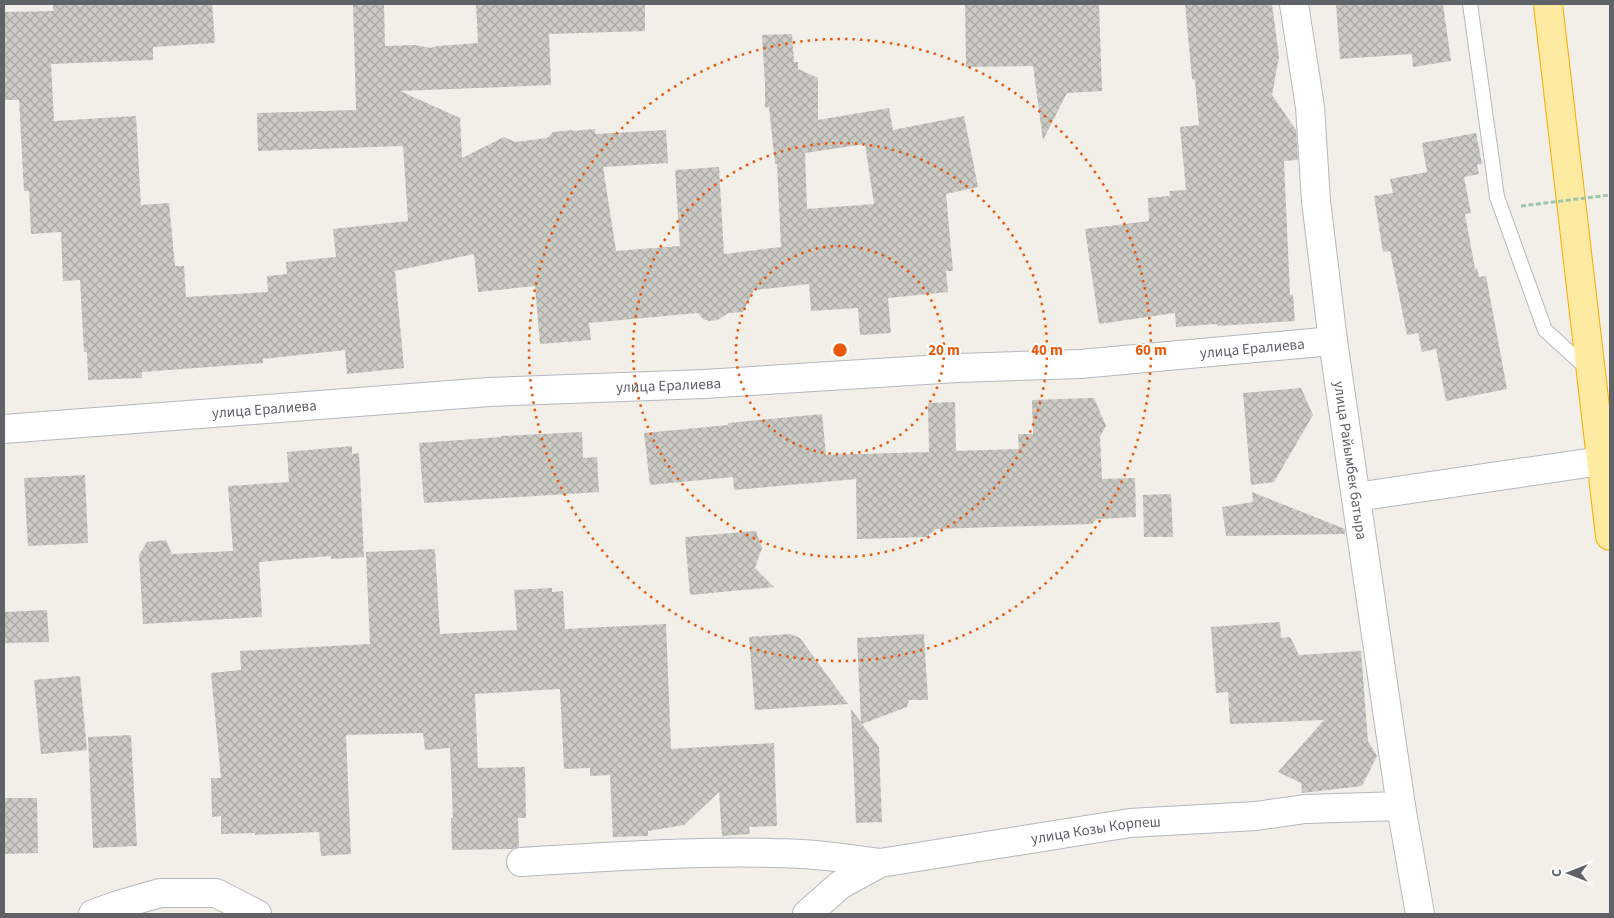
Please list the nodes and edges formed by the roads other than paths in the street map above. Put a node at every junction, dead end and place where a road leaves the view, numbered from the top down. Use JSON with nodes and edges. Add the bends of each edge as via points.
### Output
{"nodes":[{"id":1,"x":1294,"y":4,"type":"edge"},
{"id":2,"x":1470,"y":4,"type":"edge"},
{"id":3,"x":1548,"y":4,"type":"edge"},
{"id":4,"x":1333,"y":341,"type":"junction"},
{"id":5,"x":1591,"y":372,"type":"junction"},
{"id":6,"x":4,"y":429,"type":"edge"},
{"id":7,"x":1601,"y":461,"type":"junction"},
{"id":8,"x":1356,"y":497,"type":"junction"},
{"id":9,"x":1610,"y":536,"type":"edge"},
{"id":10,"x":1401,"y":806,"type":"junction"},
{"id":11,"x":799,"y":854,"type":"junction"},
{"id":12,"x":521,"y":862,"type":"dead end"},
{"id":13,"x":880,"y":863,"type":"junction"},
{"id":14,"x":812,"y":909,"type":"edge"},
{"id":15,"x":93,"y":914,"type":"edge"},
{"id":16,"x":257,"y":914,"type":"edge"},
{"id":17,"x":1420,"y":914,"type":"edge"}],
"edges":[{"from":1,"to":4,"type":"street","name":"улица Райымбек батыра","via":[[1310,107],[1316,201]]},
{"from":2,"to":5,"type":"lane","via":[[1497,197],[1545,330]]},
{"from":3,"to":5,"type":"highway"},
{"from":4,"to":6,"type":"street","name":"улица Ералиева","via":[[1080,364],[489,392]]},
{"from":4,"to":8,"type":"street","name":"улица Райымбек батыра"},
{"from":5,"to":7,"type":"highway"},
{"from":7,"to":8,"type":"street"},
{"from":7,"to":9,"type":"highway"},
{"from":8,"to":10,"type":"street","name":"улица Райымбек батыра"},
{"from":10,"to":13,"type":"street","name":"улица Козы Корпеш","via":[[1305,809],[1256,816],[1130,823]]},
{"from":10,"to":17,"type":"street","name":"улица Райымбек батыра"},
{"from":11,"to":12,"type":"street","via":[[630,855]]},
{"from":11,"to":13,"type":"street"},
{"from":11,"to":14,"type":"street","via":[[812,866],[821,883]]},
{"from":13,"to":14,"type":"street","name":"улица Козы Корпеш","via":[[840,885]]},
{"from":15,"to":16,"type":"street","via":[[160,893],[216,892]]}]}
